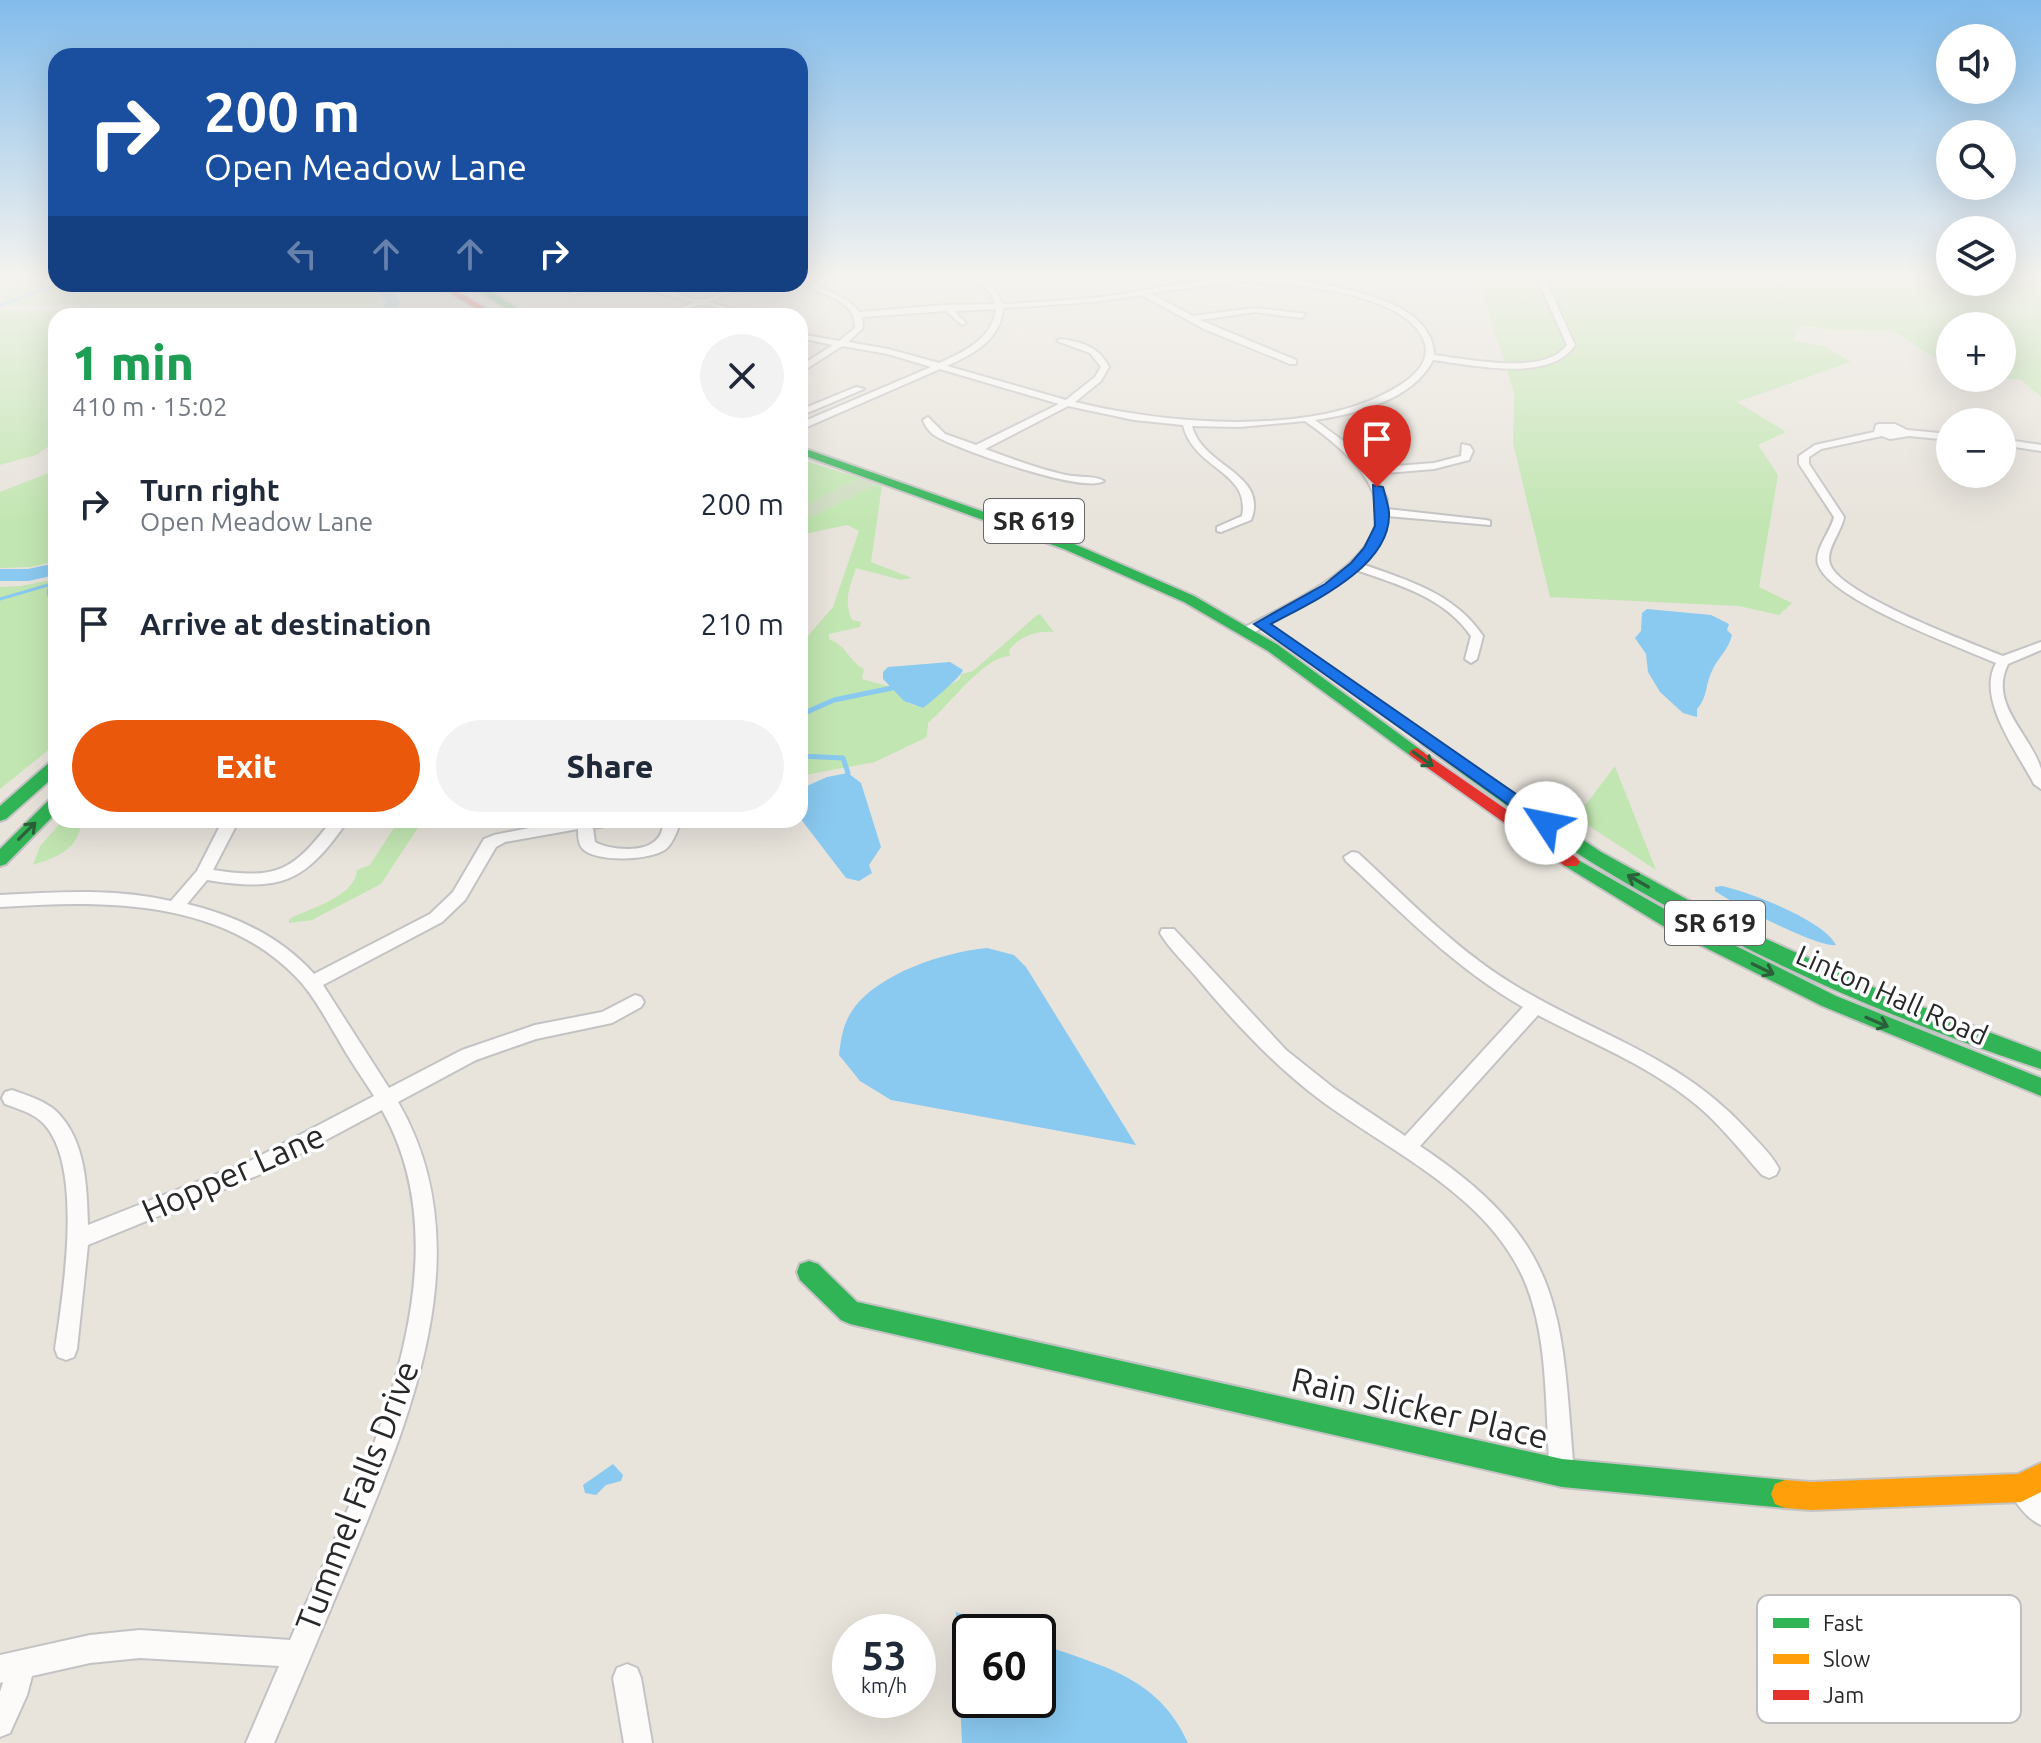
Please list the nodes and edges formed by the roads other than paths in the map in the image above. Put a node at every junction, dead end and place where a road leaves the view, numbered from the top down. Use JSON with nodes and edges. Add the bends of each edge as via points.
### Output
{"nodes":[{"id":1,"x":910,"y":358,"type":"edge"},
{"id":2,"x":937,"y":358,"type":"edge"},
{"id":3,"x":955,"y":358,"type":"edge"},
{"id":4,"x":1101,"y":358,"type":"edge"},
{"id":5,"x":1284,"y":358,"type":"edge"},
{"id":6,"x":1429,"y":358,"type":"edge"},
{"id":7,"x":1443,"y":358,"type":"edge"},
{"id":8,"x":1560,"y":358,"type":"edge"},
{"id":9,"x":1293,"y":362,"type":"dead end"},
{"id":10,"x":926,"y":363,"type":"junction"},
{"id":11,"x":937,"y":367,"type":"junction"},
{"id":12,"x":1062,"y":404,"type":"junction"},
{"id":13,"x":808,"y":410,"type":"edge"},
{"id":14,"x":1306,"y":418,"type":"junction"},
{"id":15,"x":928,"y":420,"type":"dead end"},
{"id":16,"x":808,"y":423,"type":"edge"},
{"id":17,"x":1187,"y":423,"type":"junction"},
{"id":18,"x":1936,"y":436,"type":"edge"},
{"id":19,"x":808,"y":437,"type":"edge"},
{"id":20,"x":2016,"y":444,"type":"edge"},
{"id":21,"x":1465,"y":446,"type":"dead end"},
{"id":22,"x":2041,"y":448,"type":"edge"},
{"id":23,"x":977,"y":449,"type":"junction"},
{"id":24,"x":808,"y":453,"type":"edge"},
{"id":25,"x":1368,"y":471,"type":"junction"},
{"id":26,"x":1099,"y":481,"type":"dead end"},
{"id":27,"x":1383,"y":512,"type":"junction"},
{"id":28,"x":1486,"y":523,"type":"dead end"},
{"id":29,"x":1221,"y":529,"type":"dead end"},
{"id":30,"x":1356,"y":566,"type":"junction"},
{"id":31,"x":1254,"y":628,"type":"junction"},
{"id":32,"x":2041,"y":646,"type":"edge"},
{"id":33,"x":1471,"y":659,"type":"dead end"},
{"id":34,"x":2003,"y":661,"type":"junction"},
{"id":35,"x":48,"y":773,"type":"edge"},
{"id":36,"x":2041,"y":784,"type":"edge"},
{"id":37,"x":48,"y":811,"type":"edge"},
{"id":38,"x":0,"y":815,"type":"edge"},
{"id":39,"x":227,"y":828,"type":"edge"},
{"id":40,"x":334,"y":828,"type":"edge"},
{"id":41,"x":555,"y":828,"type":"edge"},
{"id":42,"x":585,"y":828,"type":"edge"},
{"id":43,"x":670,"y":828,"type":"edge"},
{"id":44,"x":1352,"y":857,"type":"dead end"},
{"id":45,"x":0,"y":860,"type":"edge"},
{"id":46,"x":203,"y":874,"type":"junction"},
{"id":47,"x":0,"y":901,"type":"edge"},
{"id":48,"x":175,"y":907,"type":"junction"},
{"id":49,"x":1168,"y":933,"type":"dead end"},
{"id":50,"x":311,"y":983,"type":"junction"},
{"id":51,"x":635,"y":1002,"type":"dead end"},
{"id":52,"x":1535,"y":1006,"type":"junction"},
{"id":53,"x":2041,"y":1061,"type":"edge"},
{"id":54,"x":2041,"y":1087,"type":"edge"},
{"id":55,"x":12,"y":1098,"type":"dead end"},
{"id":56,"x":386,"y":1101,"type":"junction"},
{"id":57,"x":1406,"y":1148,"type":"junction"},
{"id":58,"x":1769,"y":1169,"type":"dead end"},
{"id":59,"x":78,"y":1239,"type":"junction"},
{"id":60,"x":809,"y":1272,"type":"dead end"},
{"id":61,"x":66,"y":1349,"type":"dead end"},
{"id":62,"x":1562,"y":1473,"type":"junction"},
{"id":63,"x":2031,"y":1482,"type":"edge"},
{"id":64,"x":2041,"y":1512,"type":"edge"},
{"id":65,"x":298,"y":1654,"type":"junction"},
{"id":66,"x":11,"y":1666,"type":"edge"},
{"id":67,"x":627,"y":1678,"type":"dead end"},
{"id":68,"x":0,"y":1723,"type":"edge"},
{"id":69,"x":260,"y":1743,"type":"edge"},
{"id":70,"x":638,"y":1743,"type":"edge"}],
"edges":[{"from":1,"to":10,"type":"street"},
{"from":2,"to":10,"type":"street"},
{"from":3,"to":11,"type":"street"},
{"from":4,"to":12,"type":"street","via":[[1105,367],[1097,382]]},
{"from":5,"to":9,"type":"street"},
{"from":6,"to":14,"type":"street","via":[[1414,379],[1382,398]]},
{"from":7,"to":8,"type":"street","via":[[1516,366]]},
{"from":10,"to":11,"type":"street"},
{"from":10,"to":13,"type":"street"},
{"from":11,"to":12,"type":"street"},
{"from":11,"to":16,"type":"street"},
{"from":12,"to":17,"type":"street"},
{"from":12,"to":23,"type":"street"},
{"from":14,"to":17,"type":"street"},
{"from":14,"to":25,"type":"street"},
{"from":15,"to":23,"type":"street","via":[[942,436]]},
{"from":17,"to":29,"type":"street","via":[[1195,448],[1231,474],[1249,497],[1247,518]]},
{"from":18,"to":34,"type":"street","via":[[1879,427],[1882,433],[1818,447],[1804,456],[1839,517],[1824,558],[1828,573],[1852,593]]},
{"from":19,"to":31,"type":"main road","name":"Linton Hall Road","number":"SR 619","via":[[1133,558],[1180,579]]},
{"from":20,"to":22,"type":"street"},
{"from":21,"to":25,"type":"street","via":[[1465,458],[1451,463]]},
{"from":23,"to":26,"type":"street","via":[[1085,483]]},
{"from":24,"to":31,"type":"main road","name":"Linton Hall Road","number":"SR 619","via":[[1103,560]]},
{"from":25,"to":27,"type":"street"},
{"from":27,"to":28,"type":"street"},
{"from":27,"to":30,"type":"street","via":[[1377,538]]},
{"from":30,"to":31,"type":"street"},
{"from":30,"to":33,"type":"street","via":[[1426,593],[1456,611],[1477,636]]},
{"from":53,"to":31,"type":"main road","name":"Linton Hall Road","number":"SR 619","one_way":true,"via":[[1810,970],[1679,904],[1618,870]]},
{"from":31,"to":54,"type":"main road","name":"Linton Hall Road","number":"SR 619","one_way":true,"via":[[1554,852],[1675,924],[1829,1001]]},
{"from":32,"to":34,"type":"street"},
{"from":34,"to":36,"type":"street","via":[[1995,677],[1998,702]]},
{"from":35,"to":38,"type":"main road"},
{"from":45,"to":37,"type":"main road","one_way":true},
{"from":39,"to":46,"type":"street"},
{"from":40,"to":46,"type":"street","via":[[315,855],[279,878],[247,882]]},
{"from":41,"to":50,"type":"street","via":[[497,838],[459,896],[436,918]]},
{"from":42,"to":43,"type":"street","via":[[592,848],[644,852],[662,845]]},
{"from":44,"to":52,"type":"street","via":[[1434,933]]},
{"from":46,"to":48,"type":"street"},
{"from":47,"to":48,"type":"street","name":"Tummel Falls Drive","via":[[82,897]]},
{"from":48,"to":50,"type":"street","name":"Tummel Falls Drive","via":[[255,936]]},
{"from":49,"to":57,"type":"street","via":[[1296,1071]]},
{"from":50,"to":56,"type":"street","name":"Tummel Falls Drive"},
{"from":51,"to":56,"type":"street","name":"Hopper Lane","via":[[606,1018],[491,1046]]},
{"from":52,"to":57,"type":"street"},
{"from":52,"to":58,"type":"street","via":[[1664,1071],[1698,1094]]},
{"from":55,"to":59,"type":"street","via":[[54,1121],[73,1174]]},
{"from":56,"to":59,"type":"street","name":"Hopper Lane","via":[[259,1166]]},
{"from":56,"to":65,"type":"street","name":"Tummel Falls Drive","via":[[406,1137],[425,1206],[417,1332],[403,1395]]},
{"from":57,"to":62,"type":"street","via":[[1482,1205],[1517,1245],[1536,1281],[1546,1313]]},
{"from":59,"to":61,"type":"street"},
{"from":60,"to":62,"type":"main road","name":"Rain Slicker Place","via":[[850,1312]]},
{"from":62,"to":63,"type":"main road","name":"Rain Slicker Place","via":[[1811,1496]]},
{"from":63,"to":64,"type":"street"},
{"from":65,"to":66,"type":"street","via":[[140,1644]]},
{"from":65,"to":69,"type":"street","name":"Tummel Falls Drive"},
{"from":66,"to":68,"type":"street","via":[[13,1695]]},
{"from":67,"to":70,"type":"street"}]}
